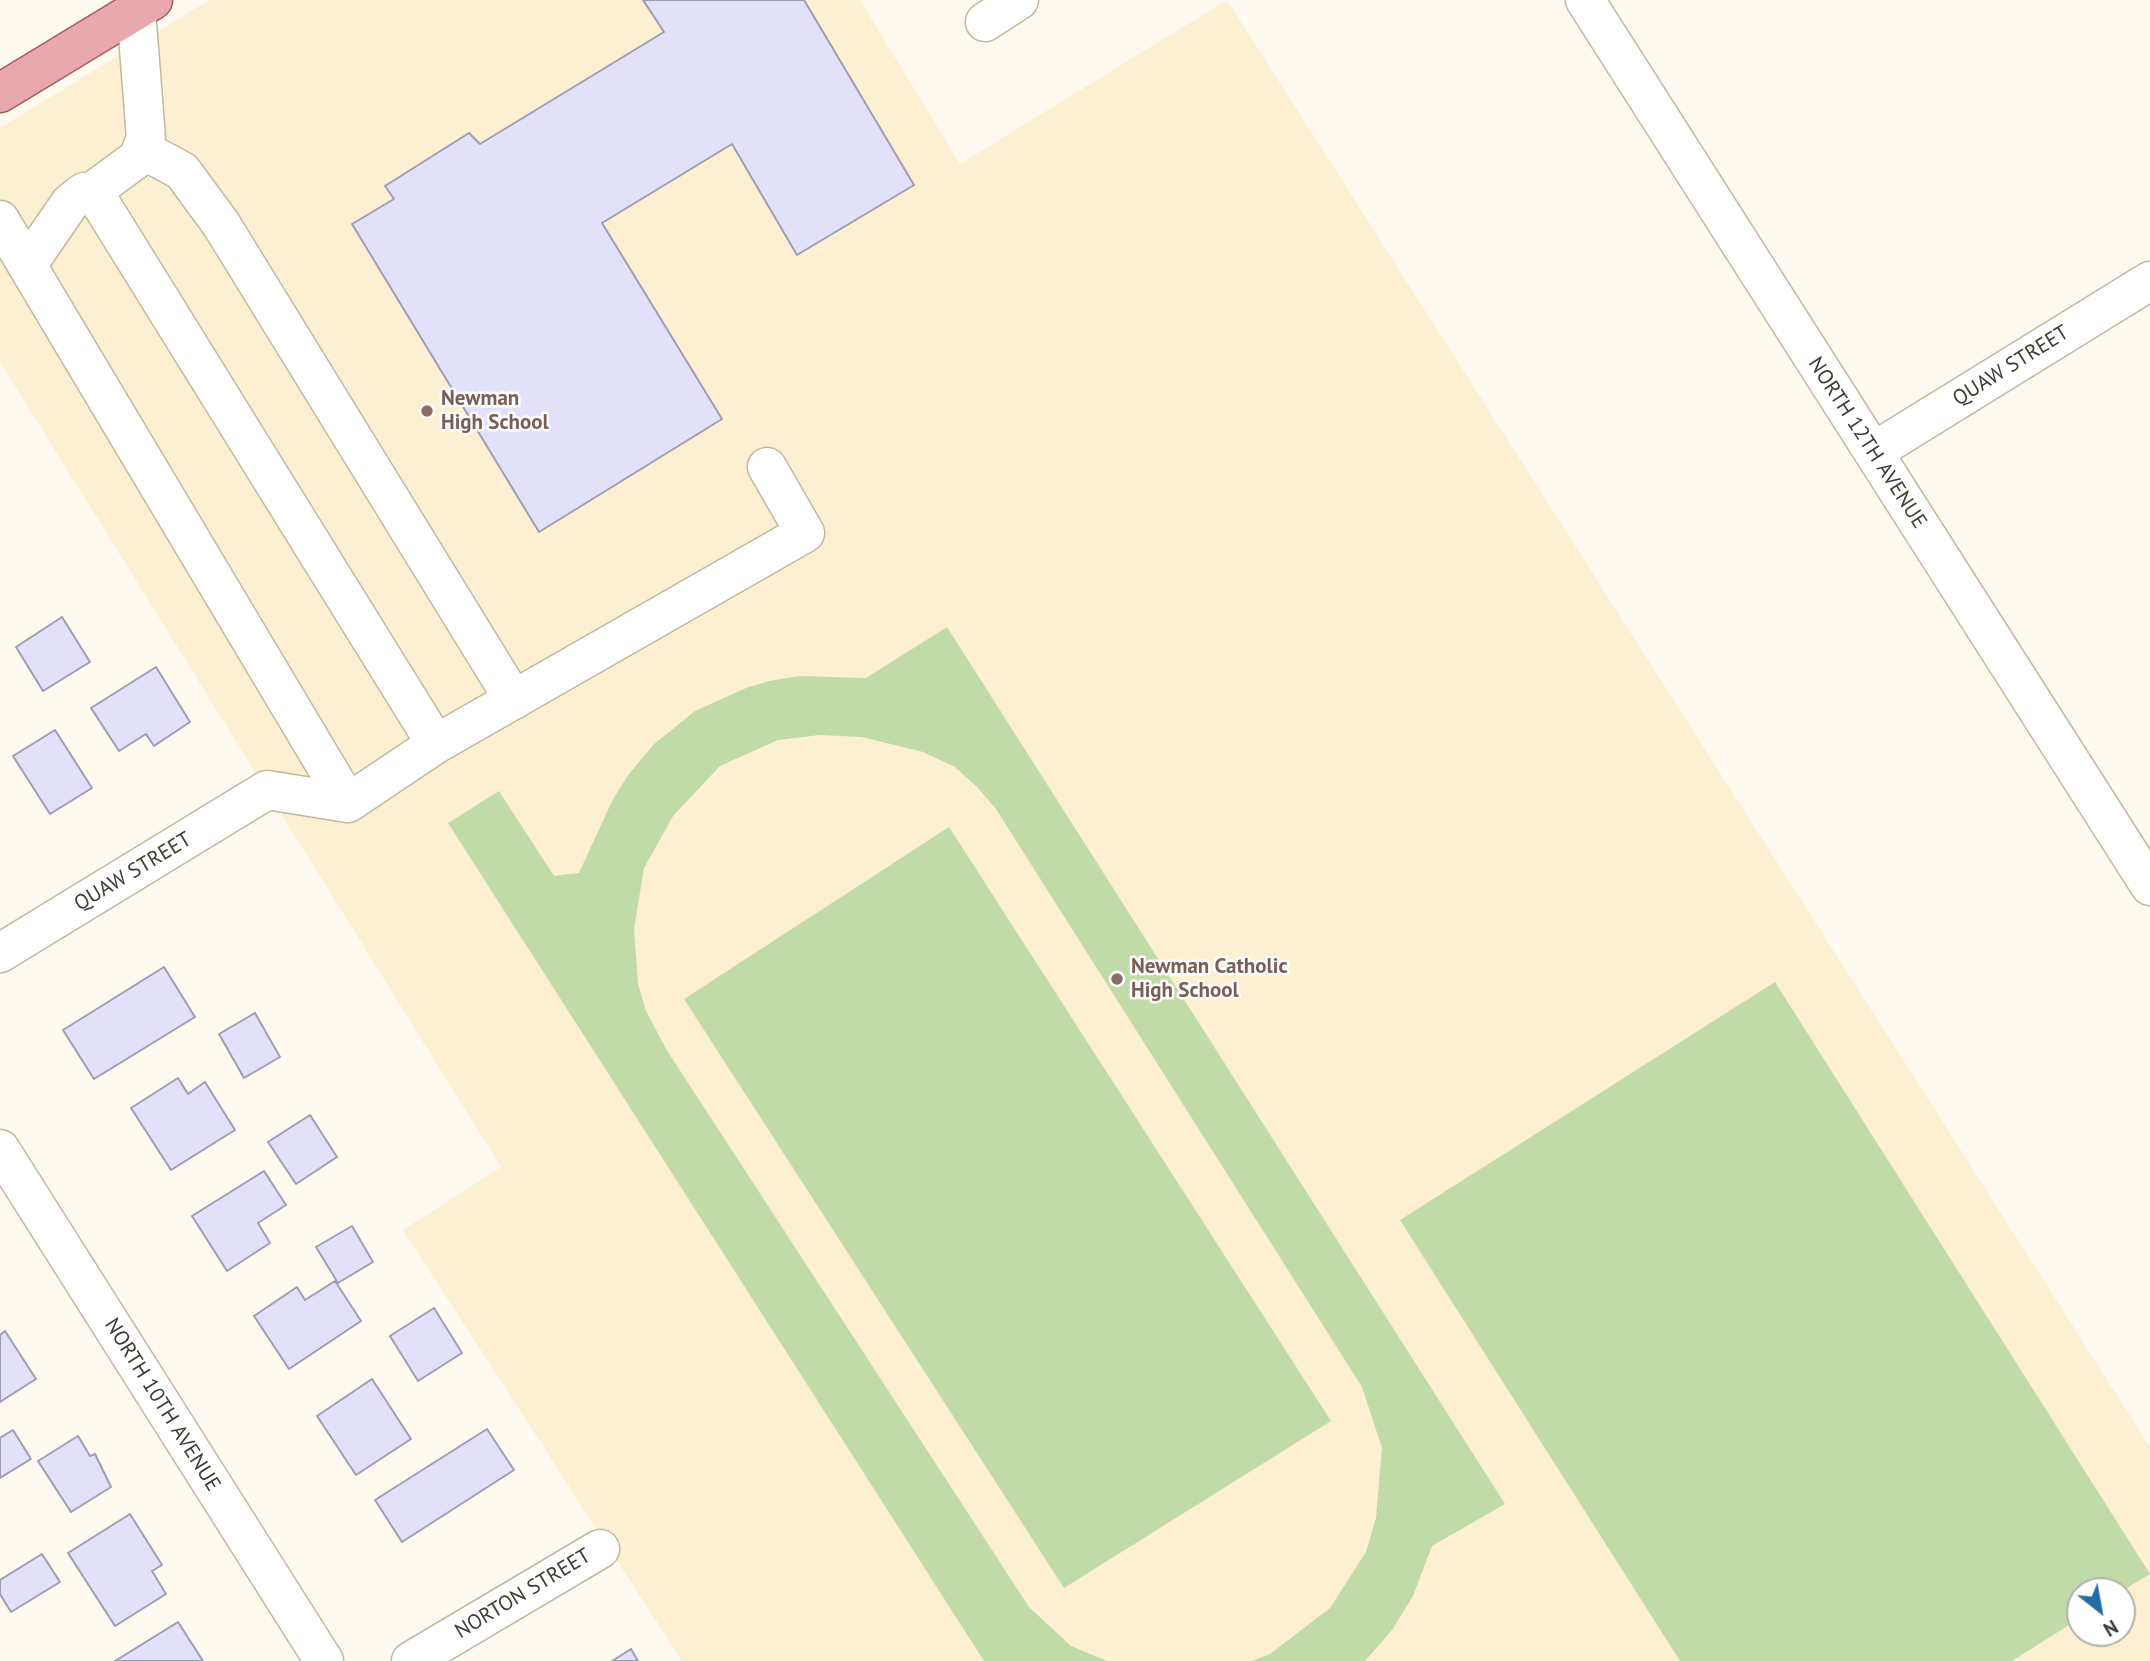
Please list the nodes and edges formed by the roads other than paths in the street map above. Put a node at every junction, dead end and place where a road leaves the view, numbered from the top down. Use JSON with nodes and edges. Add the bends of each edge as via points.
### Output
{"nodes":[{"id":1,"x":1019,"y":0,"type":"edge"},
{"id":2,"x":1585,"y":0,"type":"edge"},
{"id":3,"x":144,"y":5,"type":"edge"},
{"id":4,"x":985,"y":22,"type":"dead end"},
{"id":5,"x":0,"y":93,"type":"edge"},
{"id":6,"x":143,"y":150,"type":"junction"},
{"id":7,"x":93,"y":191,"type":"junction"},
{"id":8,"x":0,"y":220,"type":"edge"},
{"id":9,"x":28,"y":264,"type":"junction"},
{"id":10,"x":2150,"y":281,"type":"edge"},
{"id":11,"x":1873,"y":452,"type":"junction"},
{"id":12,"x":766,"y":467,"type":"dead end"},
{"id":13,"x":514,"y":700,"type":"junction"},
{"id":14,"x":436,"y":744,"type":"junction"},
{"id":15,"x":348,"y":803,"type":"junction"},
{"id":16,"x":2150,"y":886,"type":"edge"},
{"id":17,"x":0,"y":953,"type":"edge"},
{"id":18,"x":0,"y":1149,"type":"edge"},
{"id":19,"x":600,"y":1549,"type":"dead end"},
{"id":20,"x":324,"y":1661,"type":"edge"},
{"id":21,"x":411,"y":1661,"type":"edge"}],
"edges":[{"from":1,"to":4,"type":"street"},
{"from":2,"to":11,"type":"street","name":"NORTH 12TH AVENUE"},
{"from":3,"to":5,"type":"main road"},
{"from":3,"to":6,"type":"street"},
{"from":6,"to":7,"type":"street"},
{"from":6,"to":13,"type":"street","via":[[182,171],[220,224]]},
{"from":7,"to":9,"type":"street","via":[[70,203]]},
{"from":7,"to":14,"type":"street"},
{"from":8,"to":9,"type":"street"},
{"from":9,"to":15,"type":"street"},
{"from":10,"to":11,"type":"street","name":"QUAW STREET"},
{"from":11,"to":16,"type":"street","name":"NORTH 12TH AVENUE"},
{"from":12,"to":13,"type":"street","via":[[805,533]]},
{"from":13,"to":14,"type":"street"},
{"from":14,"to":15,"type":"street"},
{"from":15,"to":17,"type":"street","name":"QUAW STREET","via":[[267,790]]},
{"from":18,"to":20,"type":"street","name":"NORTH 10TH AVENUE"},
{"from":19,"to":21,"type":"street","name":"NORTON STREET"}]}
